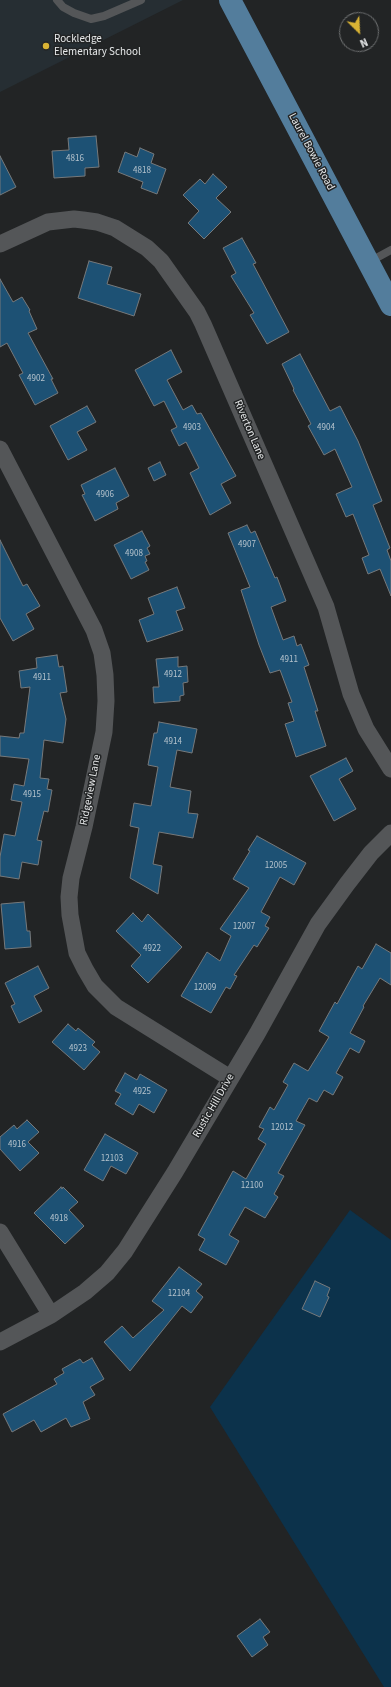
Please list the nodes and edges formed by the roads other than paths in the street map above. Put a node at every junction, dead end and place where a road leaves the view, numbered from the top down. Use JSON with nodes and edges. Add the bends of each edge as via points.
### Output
{"nodes":[{"id":1,"x":57,"y":0,"type":"edge"},
{"id":2,"x":141,"y":0,"type":"edge"},
{"id":3,"x":230,"y":0,"type":"edge"},
{"id":4,"x":0,"y":244,"type":"edge"},
{"id":5,"x":391,"y":250,"type":"edge"},
{"id":6,"x":369,"y":262,"type":"junction"},
{"id":7,"x":391,"y":305,"type":"edge"},
{"id":8,"x":0,"y":449,"type":"edge"},
{"id":9,"x":391,"y":769,"type":"edge"},
{"id":10,"x":391,"y":833,"type":"edge"},
{"id":11,"x":230,"y":1078,"type":"junction"},
{"id":12,"x":0,"y":1232,"type":"edge"},
{"id":13,"x":51,"y":1315,"type":"junction"},
{"id":14,"x":0,"y":1342,"type":"edge"}],
"edges":[{"from":1,"to":2,"type":"lane","via":[[74,13],[91,18],[104,16]]},
{"from":3,"to":6,"type":"main road","name":"Laurel Bowie Road"},
{"from":4,"to":9,"type":"street","name":"Riverton Lane","via":[[48,222],[83,220],[115,228],[147,248],[161,261],[203,324],[326,607],[351,694],[366,729]]},
{"from":5,"to":6,"type":"lane"},
{"from":6,"to":7,"type":"main road","name":"Laurel Bowie Road"},
{"from":8,"to":11,"type":"street","name":"Ridgeview Lane","via":[[94,630],[102,653],[106,701],[104,732],[71,878],[70,915],[77,953],[95,986],[116,1007]]},
{"from":10,"to":11,"type":"street","name":"Rustic Hill Drive","via":[[371,853],[318,924]]},
{"from":11,"to":13,"type":"street","name":"Rustic Hill Drive","via":[[125,1252],[102,1278]]},
{"from":12,"to":13,"type":"street"},
{"from":13,"to":14,"type":"street","name":"Rustic Hill Drive"}]}
